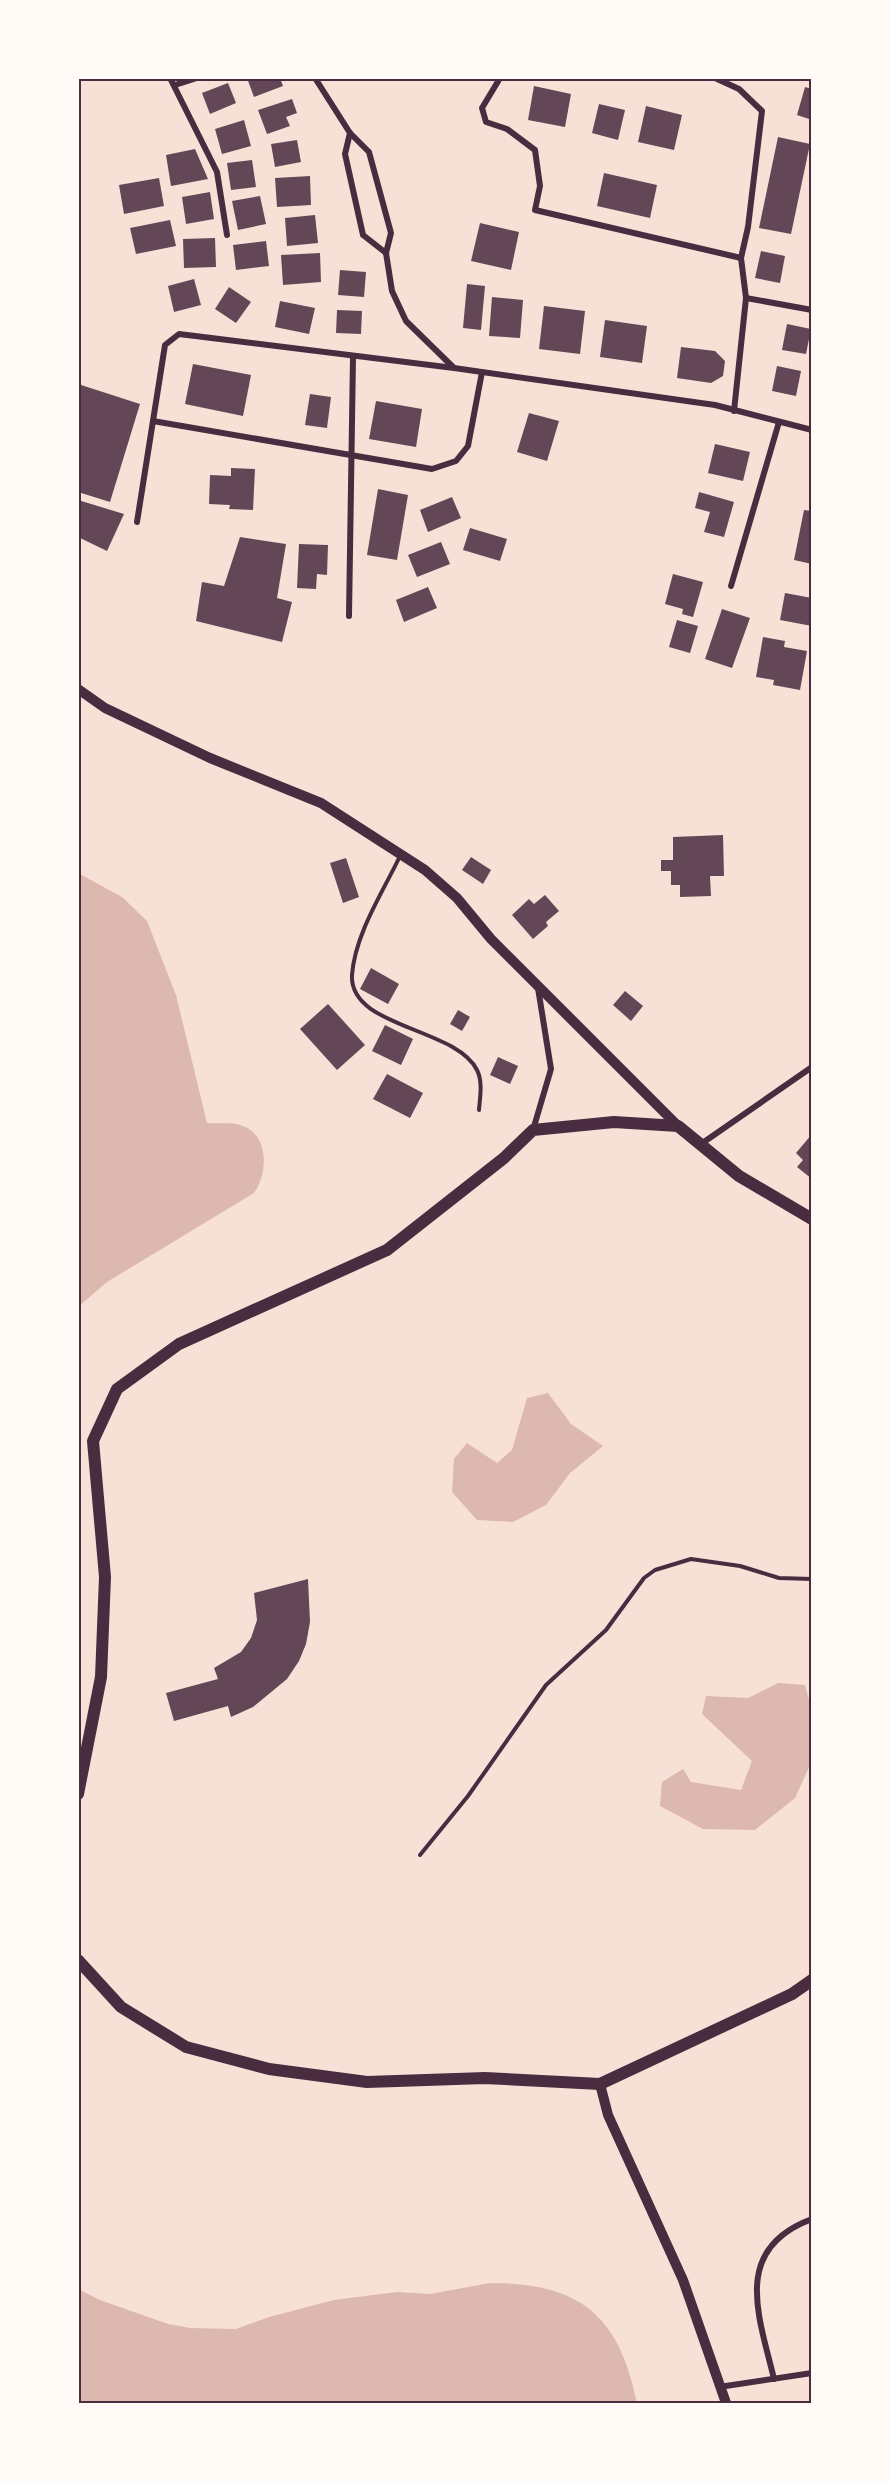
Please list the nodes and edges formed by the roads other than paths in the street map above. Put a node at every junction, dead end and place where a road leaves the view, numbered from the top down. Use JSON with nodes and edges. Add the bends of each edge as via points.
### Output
{"nodes":[{"id":1,"x":170,"y":78,"type":"edge"},
{"id":2,"x":197,"y":78,"type":"edge"},
{"id":3,"x":315,"y":78,"type":"edge"},
{"id":4,"x":500,"y":78,"type":"edge"},
{"id":5,"x":714,"y":78,"type":"edge"},
{"id":6,"x":175,"y":85,"type":"junction"},
{"id":7,"x":350,"y":134,"type":"junction"},
{"id":8,"x":227,"y":235,"type":"dead end"},
{"id":9,"x":386,"y":252,"type":"junction"},
{"id":10,"x":741,"y":258,"type":"junction"},
{"id":11,"x":746,"y":298,"type":"junction"},
{"id":12,"x":812,"y":310,"type":"edge"},
{"id":13,"x":353,"y":357,"type":"junction"},
{"id":14,"x":453,"y":368,"type":"junction"},
{"id":15,"x":482,"y":372,"type":"junction"},
{"id":16,"x":734,"y":411,"type":"junction"},
{"id":17,"x":153,"y":421,"type":"junction"},
{"id":18,"x":779,"y":422,"type":"junction"},
{"id":19,"x":812,"y":430,"type":"edge"},
{"id":20,"x":352,"y":457,"type":"junction"},
{"id":21,"x":137,"y":522,"type":"dead end"},
{"id":22,"x":731,"y":586,"type":"dead end"},
{"id":23,"x":349,"y":616,"type":"dead end"},
{"id":24,"x":78,"y":689,"type":"edge"},
{"id":25,"x":401,"y":853,"type":"junction"},
{"id":26,"x":538,"y":987,"type":"junction"},
{"id":27,"x":812,"y":1067,"type":"edge"},
{"id":28,"x":479,"y":1110,"type":"dead end"},
{"id":29,"x":678,"y":1126,"type":"junction"},
{"id":30,"x":533,"y":1130,"type":"junction"},
{"id":31,"x":700,"y":1144,"type":"junction"},
{"id":32,"x":812,"y":1219,"type":"edge"},
{"id":33,"x":812,"y":1579,"type":"edge"},
{"id":34,"x":78,"y":1794,"type":"edge"},
{"id":35,"x":420,"y":1855,"type":"dead end"},
{"id":36,"x":78,"y":1960,"type":"edge"},
{"id":37,"x":812,"y":1980,"type":"edge"},
{"id":38,"x":600,"y":2084,"type":"junction"},
{"id":39,"x":812,"y":2219,"type":"edge"},
{"id":40,"x":812,"y":2373,"type":"edge"},
{"id":41,"x":774,"y":2379,"type":"junction"},
{"id":42,"x":719,"y":2387,"type":"junction"},
{"id":43,"x":726,"y":2403,"type":"edge"}],
"edges":[{"from":1,"to":6,"type":"street"},
{"from":2,"to":6,"type":"street"},
{"from":3,"to":7,"type":"street"},
{"from":4,"to":10,"type":"street","via":[[482,108],[486,122],[507,129],[535,150],[540,186],[536,210]]},
{"from":5,"to":10,"type":"street","via":[[739,89],[762,111]]},
{"from":6,"to":8,"type":"street","via":[[217,172]]},
{"from":7,"to":9,"type":"street","via":[[369,152],[391,233]]},
{"from":7,"to":9,"type":"street","via":[[345,154],[363,235]]},
{"from":9,"to":14,"type":"street","via":[[392,291],[406,321]]},
{"from":10,"to":11,"type":"street"},
{"from":11,"to":12,"type":"street"},
{"from":11,"to":16,"type":"street"},
{"from":13,"to":14,"type":"street"},
{"from":13,"to":17,"type":"street","via":[[179,334],[165,345]]},
{"from":13,"to":20,"type":"street"},
{"from":14,"to":15,"type":"street"},
{"from":15,"to":16,"type":"street","via":[[715,405]]},
{"from":15,"to":20,"type":"street","via":[[468,446],[456,461],[432,469]]},
{"from":16,"to":18,"type":"street"},
{"from":17,"to":20,"type":"street"},
{"from":17,"to":21,"type":"street"},
{"from":18,"to":19,"type":"street"},
{"from":18,"to":22,"type":"street"},
{"from":20,"to":23,"type":"street"},
{"from":24,"to":25,"type":"street","via":[[105,708],[147,728],[321,803]]},
{"from":25,"to":26,"type":"street","via":[[457,898],[490,939]]},
{"from":25,"to":28,"type":"lane","via":[[361,941],[352,975],[354,985],[362,1000],[374,1010],[443,1041],[468,1059],[480,1077]]},
{"from":26,"to":29,"type":"street"},
{"from":26,"to":30,"type":"street","via":[[551,1070]]},
{"from":27,"to":31,"type":"street"},
{"from":29,"to":30,"type":"main road","via":[[614,1122]]},
{"from":29,"to":31,"type":"main road"},
{"from":30,"to":34,"type":"main road","via":[[504,1158],[387,1250],[179,1344],[117,1389],[93,1441],[105,1577],[101,1677]]},
{"from":31,"to":32,"type":"main road","via":[[739,1176]]},
{"from":33,"to":35,"type":"lane","via":[[779,1578],[741,1566],[692,1559],[656,1570],[644,1578],[606,1630],[546,1685],[468,1796]]},
{"from":36,"to":38,"type":"main road","via":[[121,2007],[186,2047],[269,2069],[367,2082],[485,2078]]},
{"from":37,"to":38,"type":"main road","via":[[792,1994]]},
{"from":38,"to":42,"type":"street","via":[[608,2115],[683,2280]]},
{"from":39,"to":41,"type":"street","via":[[792,2226],[770,2250],[756,2277],[755,2298]]},
{"from":40,"to":41,"type":"street"},
{"from":41,"to":42,"type":"street"},
{"from":42,"to":43,"type":"street"}]}
